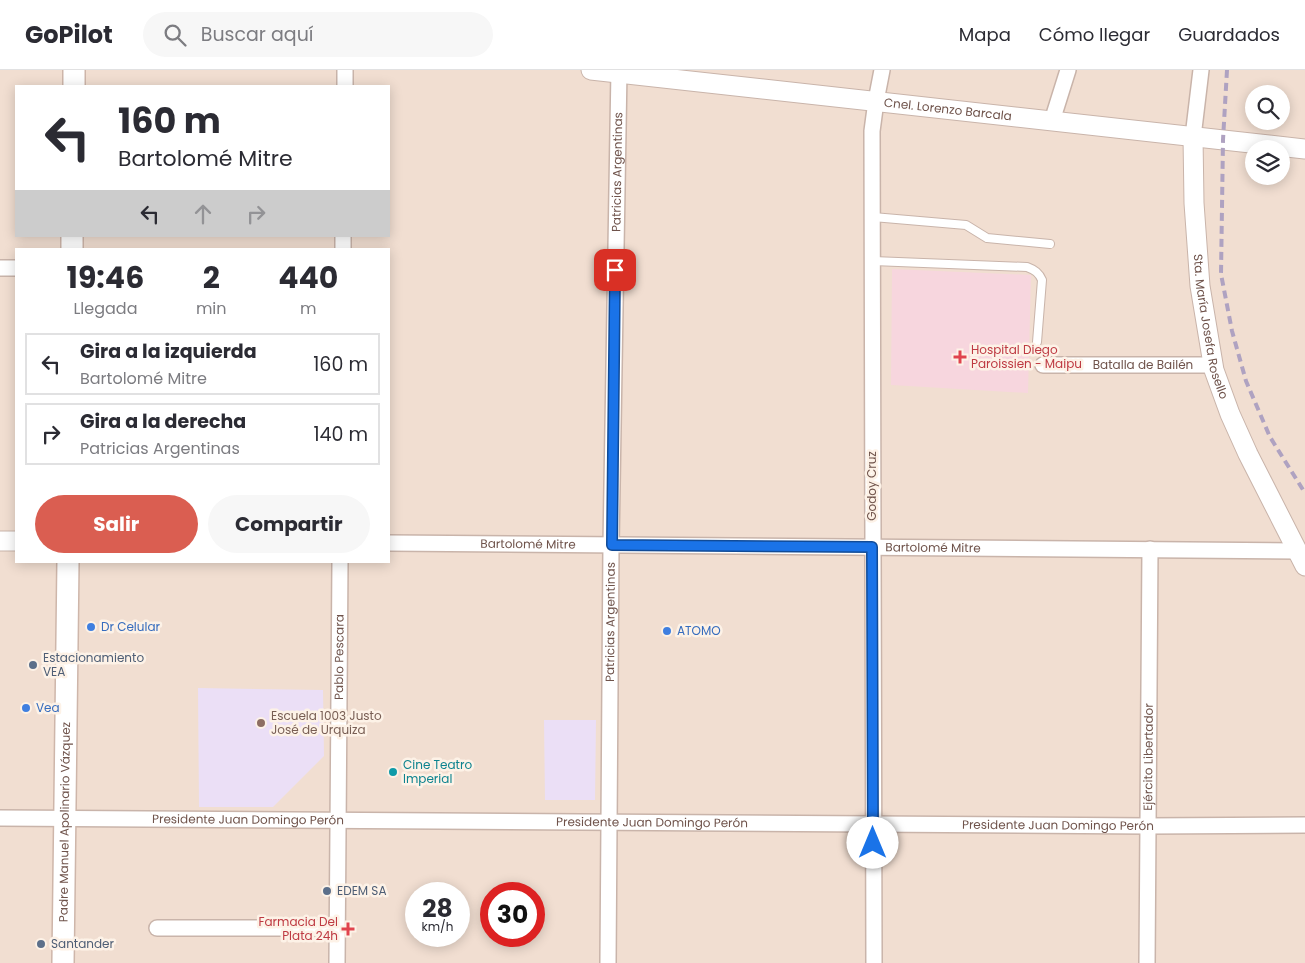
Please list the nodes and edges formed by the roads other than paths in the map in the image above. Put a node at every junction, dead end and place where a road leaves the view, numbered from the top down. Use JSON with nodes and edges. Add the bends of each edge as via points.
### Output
{"nodes":[{"id":1,"x":74,"y":70,"type":"edge"},
{"id":2,"x":345,"y":70,"type":"edge"},
{"id":3,"x":591,"y":70,"type":"edge"},
{"id":4,"x":882,"y":70,"type":"edge"},
{"id":5,"x":1068,"y":70,"type":"edge"},
{"id":6,"x":1201,"y":70,"type":"edge"},
{"id":7,"x":618,"y":71,"type":"edge"},
{"id":8,"x":74,"y":85,"type":"edge"},
{"id":9,"x":345,"y":85,"type":"edge"},
{"id":10,"x":876,"y":101,"type":"junction"},
{"id":11,"x":1052,"y":121,"type":"junction"},
{"id":12,"x":1193,"y":137,"type":"junction"},
{"id":13,"x":1305,"y":149,"type":"edge"},
{"id":14,"x":873,"y":217,"type":"junction"},
{"id":15,"x":1050,"y":244,"type":"dead end"},
{"id":16,"x":873,"y":261,"type":"junction"},
{"id":17,"x":0,"y":268,"type":"edge"},
{"id":18,"x":15,"y":268,"type":"edge"},
{"id":19,"x":1038,"y":342,"type":"dead end"},
{"id":20,"x":1043,"y":365,"type":"dead end"},
{"id":21,"x":1214,"y":365,"type":"junction"},
{"id":22,"x":0,"y":541,"type":"edge"},
{"id":23,"x":15,"y":542,"type":"edge"},
{"id":24,"x":390,"y":543,"type":"edge"},
{"id":25,"x":612,"y":545,"type":"junction"},
{"id":26,"x":872,"y":547,"type":"junction"},
{"id":27,"x":1150,"y":549,"type":"junction"},
{"id":28,"x":1300,"y":559,"type":"edge"},
{"id":29,"x":68,"y":563,"type":"edge"},
{"id":30,"x":340,"y":563,"type":"edge"},
{"id":31,"x":0,"y":818,"type":"edge"},
{"id":32,"x":65,"y":818,"type":"junction"},
{"id":33,"x":337,"y":820,"type":"junction"},
{"id":34,"x":610,"y":821,"type":"junction"},
{"id":35,"x":873,"y":823,"type":"junction"},
{"id":36,"x":1305,"y":825,"type":"edge"},
{"id":37,"x":1148,"y":826,"type":"junction"},
{"id":38,"x":157,"y":928,"type":"dead end"},
{"id":39,"x":337,"y":928,"type":"junction"},
{"id":40,"x":64,"y":963,"type":"edge"},
{"id":41,"x":337,"y":963,"type":"edge"},
{"id":42,"x":608,"y":963,"type":"edge"},
{"id":43,"x":874,"y":963,"type":"edge"},
{"id":44,"x":1147,"y":963,"type":"edge"}],
"edges":[{"from":1,"to":8,"type":"main road"},
{"from":2,"to":9,"type":"street"},
{"from":3,"to":7,"type":"street","name":"Cnel. Lorenzo Barcala"},
{"from":4,"to":10,"type":"street","name":"Godoy Cruz"},
{"from":5,"to":11,"type":"street"},
{"from":6,"to":12,"type":"street","name":"Sta. María Josefa Rosello"},
{"from":7,"to":10,"type":"street","name":"Cnel. Lorenzo Barcala"},
{"from":7,"to":25,"type":"street","name":"Patricias Argentinas"},
{"from":10,"to":11,"type":"street","name":"Cnel. Lorenzo Barcala"},
{"from":10,"to":14,"type":"street","name":"Godoy Cruz","via":[[872,131]]},
{"from":11,"to":12,"type":"street","name":"Cnel. Lorenzo Barcala"},
{"from":12,"to":13,"type":"street","name":"Cnel. Lorenzo Barcala"},
{"from":12,"to":21,"type":"street","name":"Sta. María Josefa Rosello","via":[[1200,286]]},
{"from":14,"to":15,"type":"lane","via":[[966,225],[987,238]]},
{"from":14,"to":16,"type":"street","name":"Godoy Cruz"},
{"from":16,"to":19,"type":"lane","via":[[1027,267],[1040,274],[1042,280]]},
{"from":16,"to":26,"type":"street","name":"Godoy Cruz"},
{"from":17,"to":18,"type":"street"},
{"from":20,"to":21,"type":"street","name":"Batalla de Bailén"},
{"from":21,"to":28,"type":"street","name":"Sta. María Josefa Rosello","via":[[1230,414]]},
{"from":22,"to":23,"type":"street"},
{"from":24,"to":25,"type":"street","name":"Bartolomé Mitre"},
{"from":25,"to":26,"type":"street","name":"Bartolomé Mitre"},
{"from":25,"to":34,"type":"street","name":"Patricias Argentinas"},
{"from":26,"to":27,"type":"street","name":"Bartolomé Mitre"},
{"from":26,"to":35,"type":"street","name":"Godoy Cruz"},
{"from":27,"to":28,"type":"street","name":"Bartolomé Mitre"},
{"from":27,"to":37,"type":"street","name":"Ejército Libertador"},
{"from":29,"to":32,"type":"main road","name":"Padre Manuel Apolinario Vázquez"},
{"from":30,"to":33,"type":"street","name":"Pablo Pescara"},
{"from":31,"to":32,"type":"street","name":"Presidente Juan Domingo Perón"},
{"from":32,"to":33,"type":"street","name":"Presidente Juan Domingo Perón"},
{"from":32,"to":40,"type":"main road","name":"Padre Manuel Apolinario Vázquez"},
{"from":33,"to":34,"type":"street","name":"Presidente Juan Domingo Perón"},
{"from":33,"to":39,"type":"street","name":"Pablo Pescara"},
{"from":34,"to":35,"type":"street","name":"Presidente Juan Domingo Perón"},
{"from":34,"to":42,"type":"street","name":"Patricias Argentinas"},
{"from":35,"to":37,"type":"street","name":"Presidente Juan Domingo Perón"},
{"from":35,"to":43,"type":"street","name":"Godoy Cruz"},
{"from":36,"to":37,"type":"street","name":"Presidente Juan Domingo Perón"},
{"from":37,"to":44,"type":"street","name":"Ejército Libertador"},
{"from":38,"to":39,"type":"street"},
{"from":39,"to":41,"type":"street","name":"Pablo Pescara"}]}
